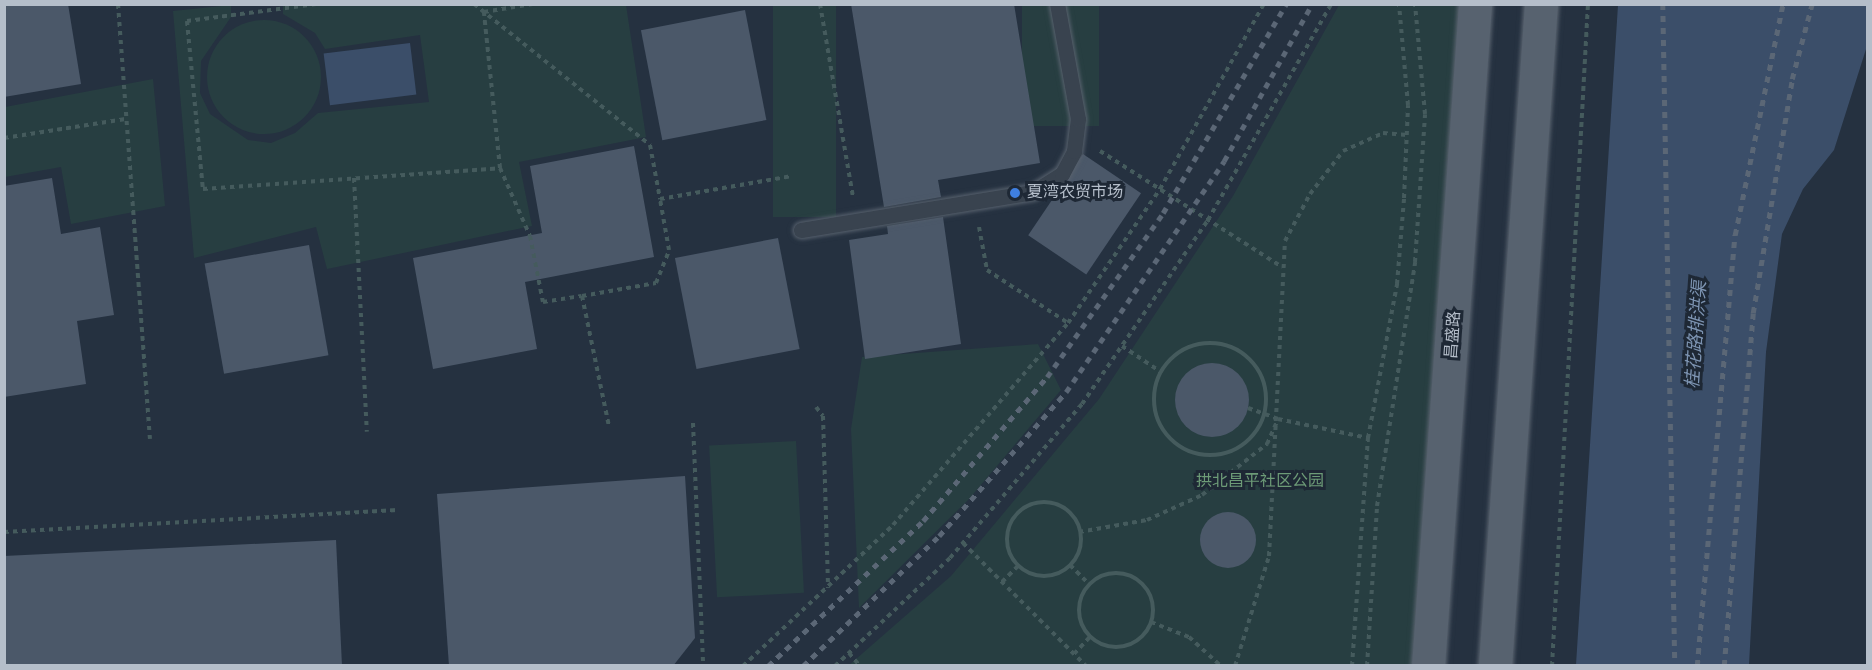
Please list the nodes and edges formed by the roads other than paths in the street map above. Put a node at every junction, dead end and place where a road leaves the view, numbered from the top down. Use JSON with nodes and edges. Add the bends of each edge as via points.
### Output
{"nodes":[{"id":1,"x":1058,"y":4,"type":"edge"},
{"id":2,"x":1475,"y":4,"type":"edge"},
{"id":3,"x":1541,"y":4,"type":"edge"},
{"id":4,"x":801,"y":230,"type":"dead end"},
{"id":5,"x":1428,"y":666,"type":"edge"},
{"id":6,"x":1495,"y":666,"type":"edge"}],
"edges":[{"from":1,"to":4,"type":"lane","via":[[1078,119],[1076,140],[1062,174],[1033,192]]},
{"from":2,"to":5,"type":"main road","name":"昌盛路"},
{"from":3,"to":6,"type":"main road"}]}
